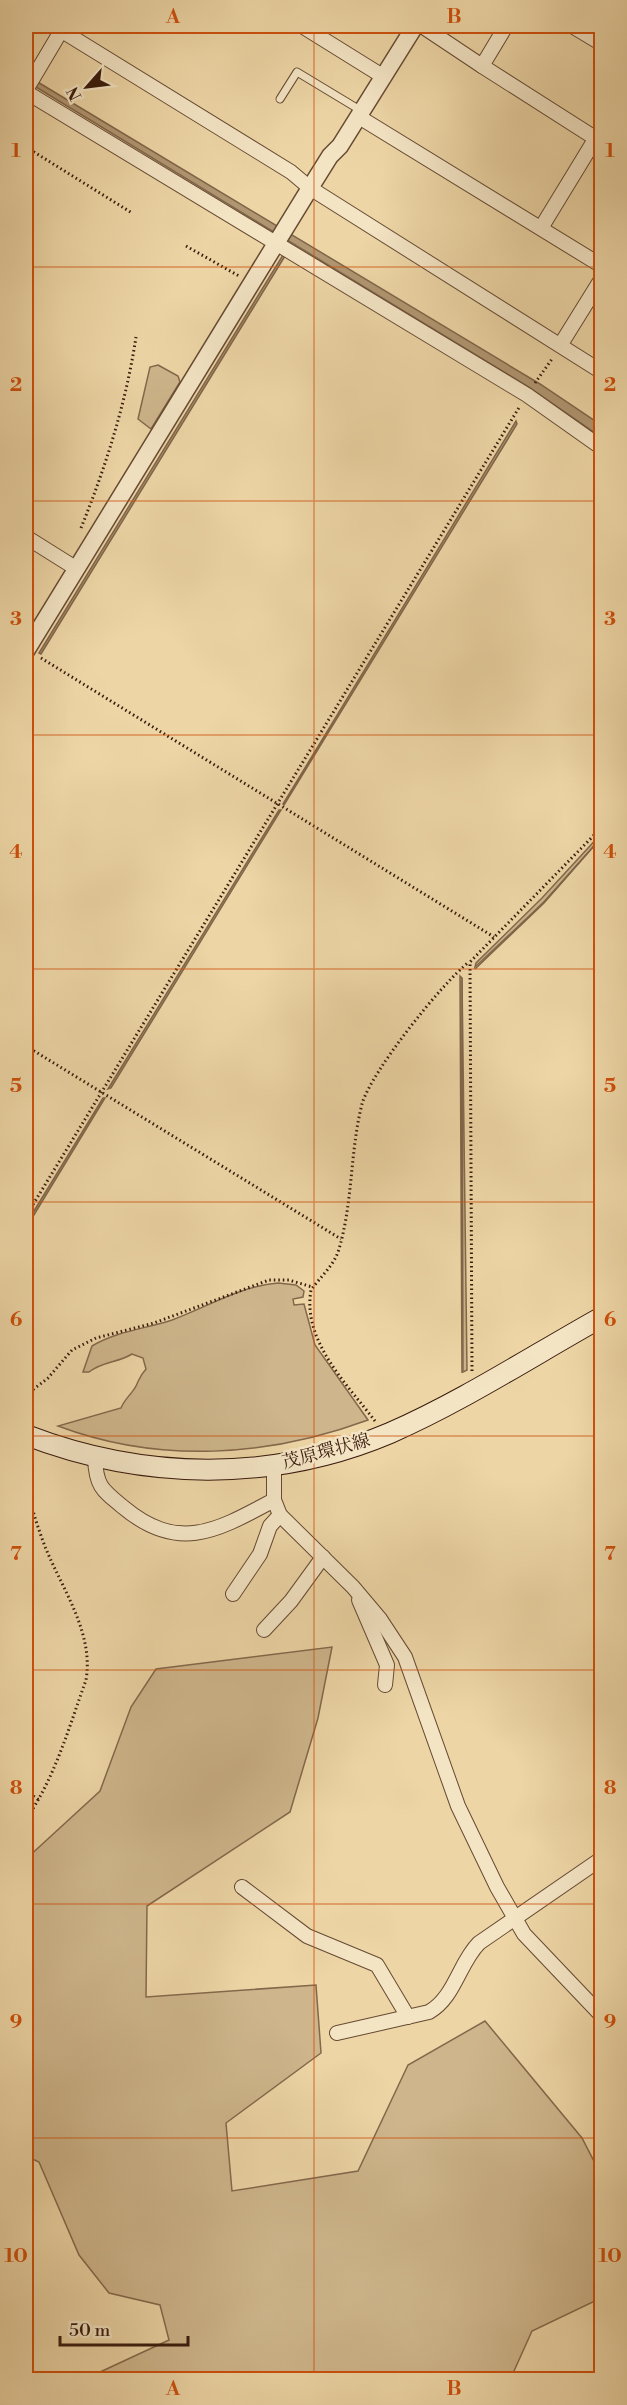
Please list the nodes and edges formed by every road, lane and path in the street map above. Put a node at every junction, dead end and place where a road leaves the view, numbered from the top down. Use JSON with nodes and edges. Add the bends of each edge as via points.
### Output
{"nodes":[{"id":1,"x":302,"y":26,"type":"edge"},
{"id":2,"x":415,"y":26,"type":"edge"},
{"id":3,"x":422,"y":26,"type":"edge"},
{"id":4,"x":506,"y":26,"type":"edge"},
{"id":5,"x":573,"y":26,"type":"edge"},
{"id":6,"x":60,"y":27,"type":"edge"},
{"id":7,"x":602,"y":44,"type":"edge"},
{"id":8,"x":482,"y":66,"type":"junction"},
{"id":9,"x":384,"y":77,"type":"junction"},
{"id":10,"x":26,"y":91,"type":"edge"},
{"id":11,"x":280,"y":99,"type":"dead end"},
{"id":12,"x":361,"y":114,"type":"junction"},
{"id":13,"x":598,"y":133,"type":"edge"},
{"id":14,"x":26,"y":147,"type":"edge"},
{"id":15,"x":310,"y":188,"type":"junction"},
{"id":16,"x":132,"y":213,"type":"dead end"},
{"id":17,"x":541,"y":228,"type":"junction"},
{"id":18,"x":276,"y":243,"type":"junction"},
{"id":19,"x":186,"y":246,"type":"dead end"},
{"id":20,"x":602,"y":266,"type":"edge"},
{"id":21,"x":602,"y":278,"type":"edge"},
{"id":22,"x":253,"y":284,"type":"junction"},
{"id":23,"x":136,"y":337,"type":"dead end"},
{"id":24,"x":561,"y":344,"type":"junction"},
{"id":25,"x":602,"y":372,"type":"edge"},
{"id":26,"x":527,"y":395,"type":"junction"},
{"id":27,"x":602,"y":448,"type":"edge"},
{"id":28,"x":80,"y":528,"type":"dead end"},
{"id":29,"x":26,"y":537,"type":"edge"},
{"id":30,"x":77,"y":569,"type":"junction"},
{"id":31,"x":26,"y":650,"type":"edge"},
{"id":32,"x":278,"y":804,"type":"junction"},
{"id":33,"x":602,"y":827,"type":"edge"},
{"id":34,"x":494,"y":937,"type":"junction"},
{"id":35,"x":470,"y":962,"type":"junction"},
{"id":36,"x":26,"y":1046,"type":"edge"},
{"id":37,"x":102,"y":1092,"type":"junction"},
{"id":38,"x":26,"y":1216,"type":"edge"},
{"id":39,"x":341,"y":1239,"type":"junction"},
{"id":40,"x":313,"y":1287,"type":"junction"},
{"id":41,"x":602,"y":1317,"type":"edge"},
{"id":42,"x":468,"y":1394,"type":"junction"},
{"id":43,"x":26,"y":1395,"type":"edge"},
{"id":44,"x":26,"y":1435,"type":"edge"},
{"id":45,"x":385,"y":1435,"type":"junction"},
{"id":46,"x":96,"y":1458,"type":"junction"},
{"id":47,"x":274,"y":1466,"type":"junction"},
{"id":48,"x":26,"y":1487,"type":"edge"},
{"id":49,"x":274,"y":1500,"type":"junction"},
{"id":50,"x":280,"y":1515,"type":"junction"},
{"id":51,"x":323,"y":1557,"type":"junction"},
{"id":52,"x":353,"y":1587,"type":"junction"},
{"id":53,"x":233,"y":1594,"type":"dead end"},
{"id":54,"x":264,"y":1630,"type":"dead end"},
{"id":55,"x":385,"y":1686,"type":"dead end"},
{"id":56,"x":26,"y":1791,"type":"edge"},
{"id":57,"x":39,"y":1800,"type":"junction"},
{"id":58,"x":26,"y":1819,"type":"edge"},
{"id":59,"x":602,"y":1859,"type":"edge"},
{"id":60,"x":242,"y":1887,"type":"dead end"},
{"id":61,"x":515,"y":1918,"type":"junction"},
{"id":62,"x":602,"y":2016,"type":"edge"},
{"id":63,"x":408,"y":2018,"type":"junction"},
{"id":64,"x":337,"y":2033,"type":"dead end"}],
"edges":[{"from":1,"to":9,"type":"street"},
{"from":2,"to":9,"type":"street"},
{"from":3,"to":8,"type":"street"},
{"from":4,"to":8,"type":"street"},
{"from":5,"to":7,"type":"street"},
{"from":6,"to":10,"type":"street"},
{"from":6,"to":15,"type":"street","via":[[291,172]]},
{"from":8,"to":13,"type":"street"},
{"from":9,"to":12,"type":"street"},
{"from":10,"to":18,"type":"street"},
{"from":11,"to":12,"type":"lane","via":[[297,72]]},
{"from":12,"to":15,"type":"street"},
{"from":12,"to":17,"type":"street"},
{"from":13,"to":17,"type":"street"},
{"from":14,"to":16,"type":"path"},
{"from":15,"to":18,"type":"street"},
{"from":15,"to":24,"type":"street"},
{"from":17,"to":20,"type":"street"},
{"from":18,"to":22,"type":"street"},
{"from":18,"to":26,"type":"street"},
{"from":19,"to":22,"type":"path"},
{"from":21,"to":24,"type":"street"},
{"from":22,"to":30,"type":"street"},
{"from":23,"to":28,"type":"path","via":[[118,423]]},
{"from":24,"to":25,"type":"street"},
{"from":24,"to":26,"type":"path"},
{"from":26,"to":27,"type":"street"},
{"from":26,"to":32,"type":"path"},
{"from":29,"to":30,"type":"street"},
{"from":30,"to":31,"type":"street"},
{"from":31,"to":32,"type":"path"},
{"from":32,"to":34,"type":"path"},
{"from":32,"to":37,"type":"path"},
{"from":33,"to":34,"type":"path"},
{"from":34,"to":35,"type":"path"},
{"from":35,"to":39,"type":"path","via":[[436,995],[368,1088],[354,1145]]},
{"from":35,"to":42,"type":"path","via":[[472,1373]]},
{"from":36,"to":37,"type":"path"},
{"from":37,"to":38,"type":"path"},
{"from":37,"to":39,"type":"path"},
{"from":39,"to":40,"type":"path","via":[[330,1267]]},
{"from":40,"to":43,"type":"path","via":[[289,1280],[269,1280],[174,1316],[96,1338],[72,1350],[48,1378]]},
{"from":40,"to":45,"type":"path","via":[[309,1301],[318,1340]]},
{"from":41,"to":42,"type":"main road","name":"茂原環状線"},
{"from":42,"to":45,"type":"main road","name":"茂原環状線"},
{"from":44,"to":46,"type":"main road","name":"茂原環状線"},
{"from":45,"to":47,"type":"main road","name":"茂原環状線"},
{"from":46,"to":47,"type":"main road","name":"茂原環状線","via":[[183,1470]]},
{"from":46,"to":49,"type":"street","via":[[96,1475],[102,1490],[139,1520],[165,1533],[212,1531]]},
{"from":47,"to":49,"type":"street"},
{"from":48,"to":57,"type":"path","via":[[45,1547],[88,1654],[86,1680]]},
{"from":49,"to":50,"type":"street"},
{"from":50,"to":51,"type":"street"},
{"from":50,"to":53,"type":"street"},
{"from":51,"to":52,"type":"street"},
{"from":51,"to":54,"type":"street"},
{"from":52,"to":55,"type":"street","via":[[387,1665]]},
{"from":52,"to":61,"type":"street","via":[[405,1657],[458,1806]]},
{"from":56,"to":57,"type":"path"},
{"from":57,"to":58,"type":"path"},
{"from":59,"to":61,"type":"street"},
{"from":60,"to":63,"type":"street","via":[[306,1936],[377,1965]]},
{"from":61,"to":62,"type":"street","via":[[524,1934]]},
{"from":61,"to":63,"type":"street","via":[[471,1951],[440,2005]]},
{"from":63,"to":64,"type":"street"}]}
